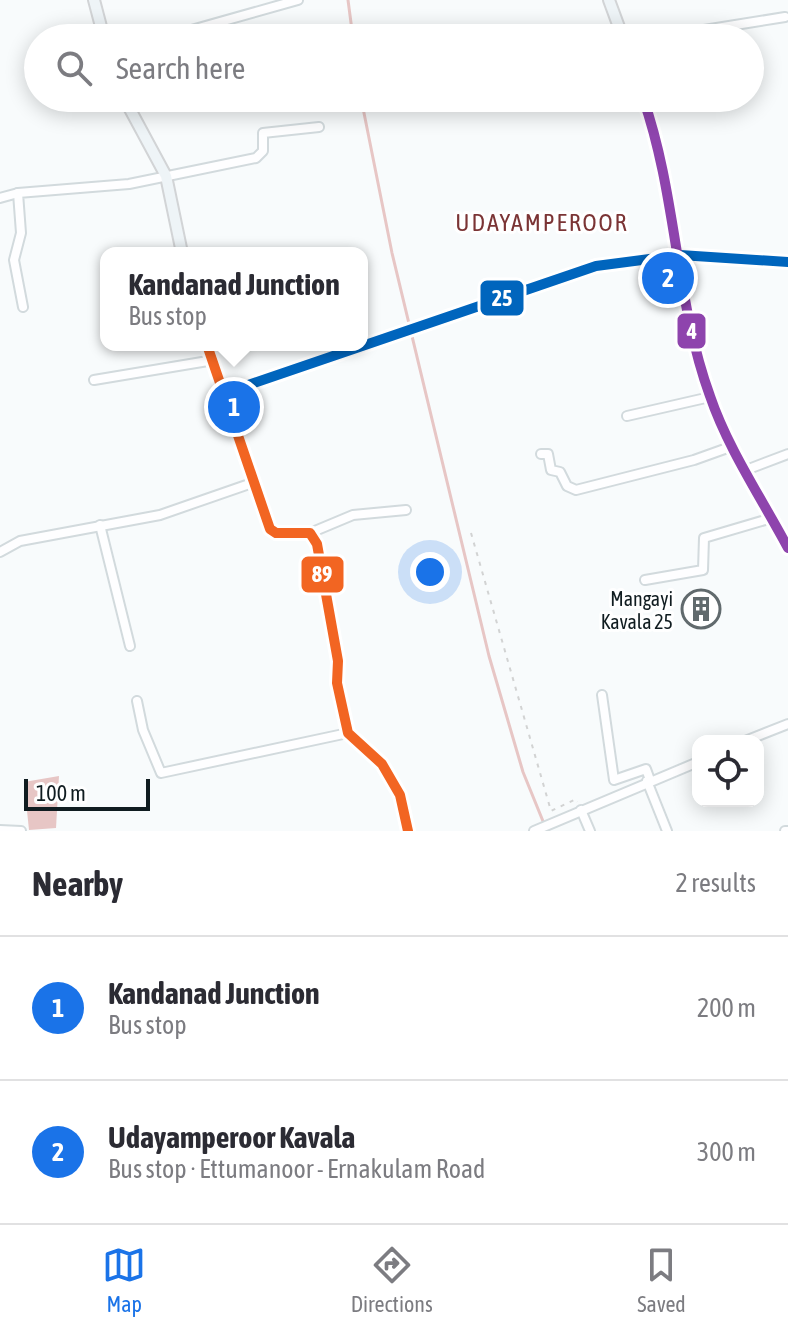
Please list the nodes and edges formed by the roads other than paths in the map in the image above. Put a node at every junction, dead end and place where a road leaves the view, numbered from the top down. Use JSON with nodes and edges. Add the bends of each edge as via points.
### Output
{"nodes":[{"id":1,"x":94,"y":0,"type":"edge"},
{"id":2,"x":298,"y":0,"type":"edge"},
{"id":3,"x":609,"y":0,"type":"edge"},
{"id":4,"x":785,"y":17,"type":"dead end"},
{"id":5,"x":100,"y":24,"type":"edge"},
{"id":6,"x":213,"y":24,"type":"edge"},
{"id":7,"x":618,"y":24,"type":"edge"},
{"id":8,"x":741,"y":24,"type":"edge"},
{"id":9,"x":132,"y":112,"type":"edge"},
{"id":10,"x":647,"y":112,"type":"edge"},
{"id":11,"x":319,"y":127,"type":"dead end"},
{"id":12,"x":166,"y":176,"type":"junction"},
{"id":13,"x":18,"y":193,"type":"junction"},
{"id":14,"x":0,"y":198,"type":"edge"},
{"id":15,"x":181,"y":247,"type":"edge"},
{"id":16,"x":680,"y":255,"type":"junction"},
{"id":17,"x":788,"y":262,"type":"edge"},
{"id":18,"x":23,"y":307,"type":"dead end"},
{"id":19,"x":368,"y":345,"type":"edge"},
{"id":20,"x":210,"y":351,"type":"edge"},
{"id":21,"x":351,"y":351,"type":"edge"},
{"id":22,"x":214,"y":360,"type":"junction"},
{"id":23,"x":94,"y":380,"type":"dead end"},
{"id":24,"x":225,"y":393,"type":"junction"},
{"id":25,"x":710,"y":397,"type":"junction"},
{"id":26,"x":627,"y":416,"type":"dead end"},
{"id":27,"x":733,"y":446,"type":"junction"},
{"id":28,"x":541,"y":454,"type":"dead end"},
{"id":29,"x":788,"y":454,"type":"edge"},
{"id":30,"x":746,"y":470,"type":"junction"},
{"id":31,"x":255,"y":482,"type":"junction"},
{"id":32,"x":406,"y":510,"type":"dead end"},
{"id":33,"x":772,"y":518,"type":"junction"},
{"id":34,"x":100,"y":525,"type":"junction"},
{"id":35,"x":310,"y":533,"type":"junction"},
{"id":36,"x":788,"y":548,"type":"edge"},
{"id":37,"x":0,"y":552,"type":"edge"},
{"id":38,"x":645,"y":580,"type":"dead end"},
{"id":39,"x":130,"y":646,"type":"dead end"},
{"id":40,"x":602,"y":695,"type":"dead end"},
{"id":41,"x":137,"y":701,"type":"dead end"},
{"id":42,"x":788,"y":724,"type":"edge"},
{"id":43,"x":348,"y":733,"type":"junction"},
{"id":44,"x":760,"y":735,"type":"edge"},
{"id":45,"x":692,"y":764,"type":"edge"},
{"id":46,"x":648,"y":781,"type":"junction"},
{"id":47,"x":581,"y":810,"type":"junction"},
{"id":48,"x":540,"y":829,"type":"edge"},
{"id":49,"x":0,"y":830,"type":"edge"},
{"id":50,"x":404,"y":830,"type":"edge"},
{"id":51,"x":21,"y":831,"type":"edge"},
{"id":52,"x":590,"y":831,"type":"edge"},
{"id":53,"x":667,"y":831,"type":"edge"}],
"edges":[{"from":1,"to":5,"type":"main road"},
{"from":2,"to":6,"type":"street"},
{"from":3,"to":7,"type":"main road"},
{"from":4,"to":8,"type":"street"},
{"from":9,"to":12,"type":"main road"},
{"from":10,"to":16,"type":"main road"},
{"from":11,"to":12,"type":"street","via":[[263,133],[263,151],[256,158]]},
{"from":12,"to":13,"type":"street","via":[[86,190]]},
{"from":12,"to":15,"type":"main road"},
{"from":13,"to":14,"type":"street"},
{"from":13,"to":18,"type":"street","via":[[21,233],[14,260]]},
{"from":16,"to":17,"type":"street"},
{"from":16,"to":19,"type":"street","via":[[596,266]]},
{"from":16,"to":25,"type":"main road"},
{"from":20,"to":22,"type":"main road"},
{"from":21,"to":24,"type":"street"},
{"from":22,"to":23,"type":"street"},
{"from":22,"to":24,"type":"main road"},
{"from":24,"to":31,"type":"main road"},
{"from":25,"to":26,"type":"street"},
{"from":25,"to":27,"type":"main road"},
{"from":27,"to":28,"type":"street","via":[[576,490],[567,486],[560,472],[551,470],[548,454]]},
{"from":27,"to":30,"type":"main road"},
{"from":29,"to":30,"type":"street"},
{"from":30,"to":33,"type":"main road"},
{"from":31,"to":34,"type":"street","via":[[160,515]]},
{"from":31,"to":35,"type":"main road","via":[[270,529]]},
{"from":32,"to":35,"type":"street","via":[[353,515]]},
{"from":33,"to":36,"type":"main road"},
{"from":33,"to":38,"type":"street","via":[[704,538],[703,570]]},
{"from":34,"to":37,"type":"street","via":[[20,541]]},
{"from":34,"to":39,"type":"street"},
{"from":35,"to":43,"type":"main road","via":[[323,569]]},
{"from":40,"to":46,"type":"street","via":[[614,780],[646,769]]},
{"from":41,"to":43,"type":"street","via":[[161,773]]},
{"from":42,"to":44,"type":"street"},
{"from":43,"to":50,"type":"main road","via":[[382,764],[400,795]]},
{"from":45,"to":46,"type":"street"},
{"from":46,"to":47,"type":"street"},
{"from":46,"to":53,"type":"street"},
{"from":47,"to":48,"type":"street"},
{"from":47,"to":52,"type":"street"},
{"from":49,"to":51,"type":"street"}]}
